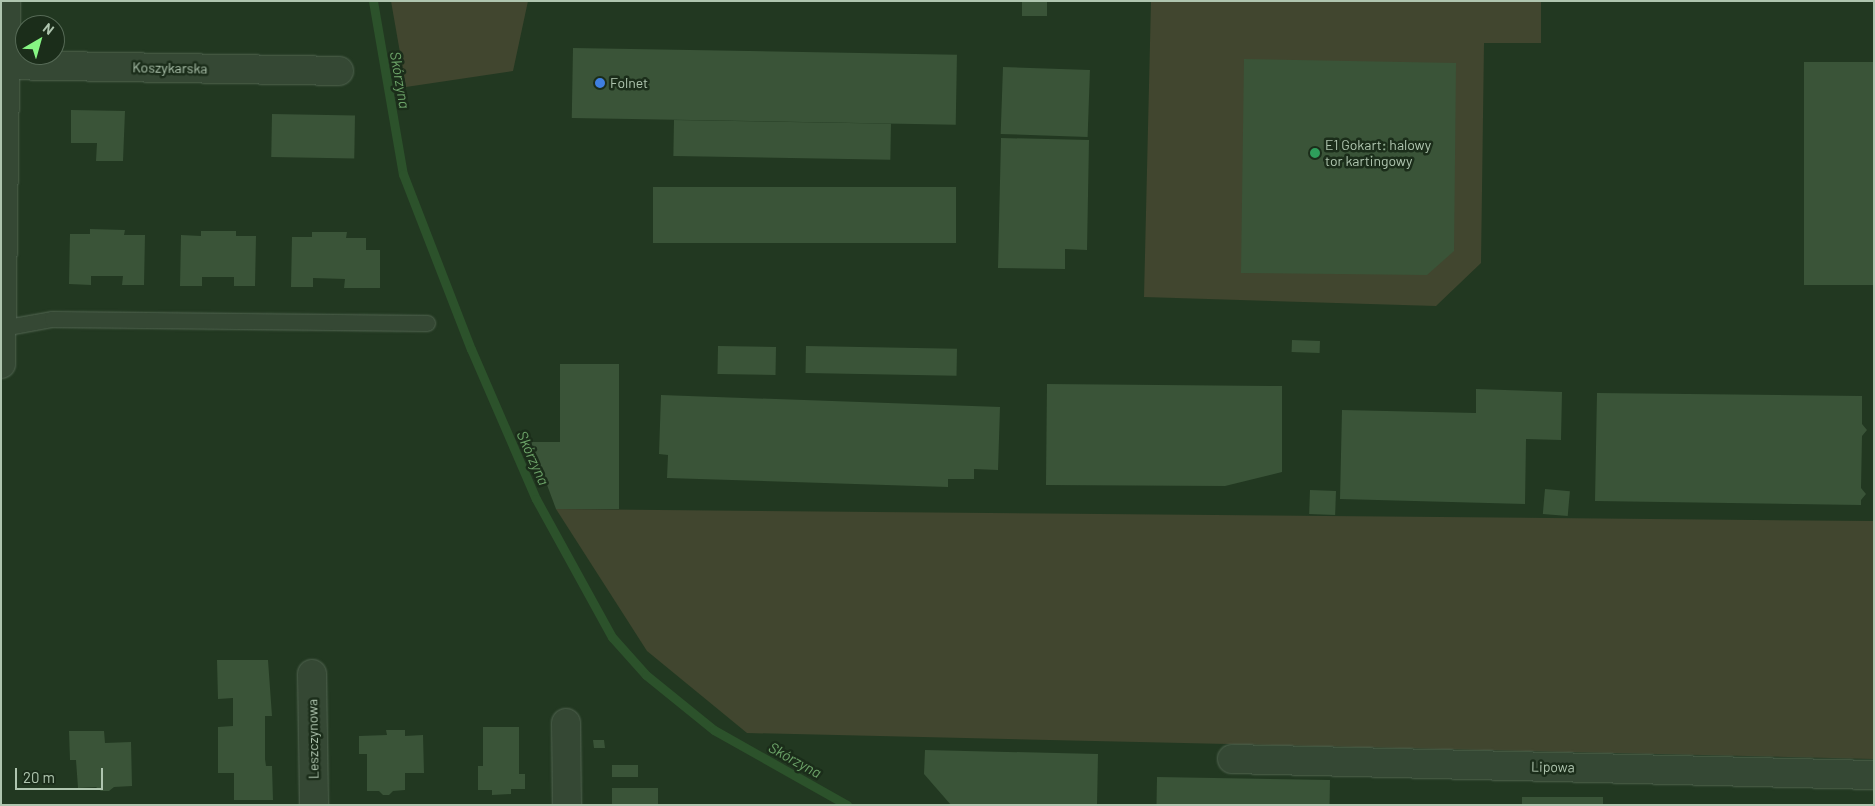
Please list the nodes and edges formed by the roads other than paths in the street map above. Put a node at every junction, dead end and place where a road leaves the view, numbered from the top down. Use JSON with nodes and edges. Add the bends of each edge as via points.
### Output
{"nodes":[{"id":1,"x":6,"y":1,"type":"edge"},
{"id":2,"x":3,"y":65,"type":"edge"},
{"id":3,"x":339,"y":71,"type":"dead end"},
{"id":4,"x":428,"y":323,"type":"dead end"},
{"id":5,"x":2,"y":328,"type":"edge"},
{"id":6,"x":1,"y":364,"type":"edge"},
{"id":7,"x":312,"y":674,"type":"dead end"},
{"id":8,"x":566,"y":723,"type":"dead end"},
{"id":9,"x":1232,"y":759,"type":"dead end"},
{"id":10,"x":1874,"y":775,"type":"edge"},
{"id":11,"x":314,"y":805,"type":"edge"},
{"id":12,"x":567,"y":805,"type":"edge"}],
"edges":[{"from":1,"to":2,"type":"street"},
{"from":2,"to":3,"type":"street","name":"Koszykarska"},
{"from":2,"to":5,"type":"street"},
{"from":4,"to":5,"type":"lane","via":[[52,319]]},
{"from":5,"to":6,"type":"street"},
{"from":7,"to":11,"type":"street","name":"Leszczynowa"},
{"from":8,"to":12,"type":"street"},
{"from":9,"to":10,"type":"street","name":"Lipowa"}]}
